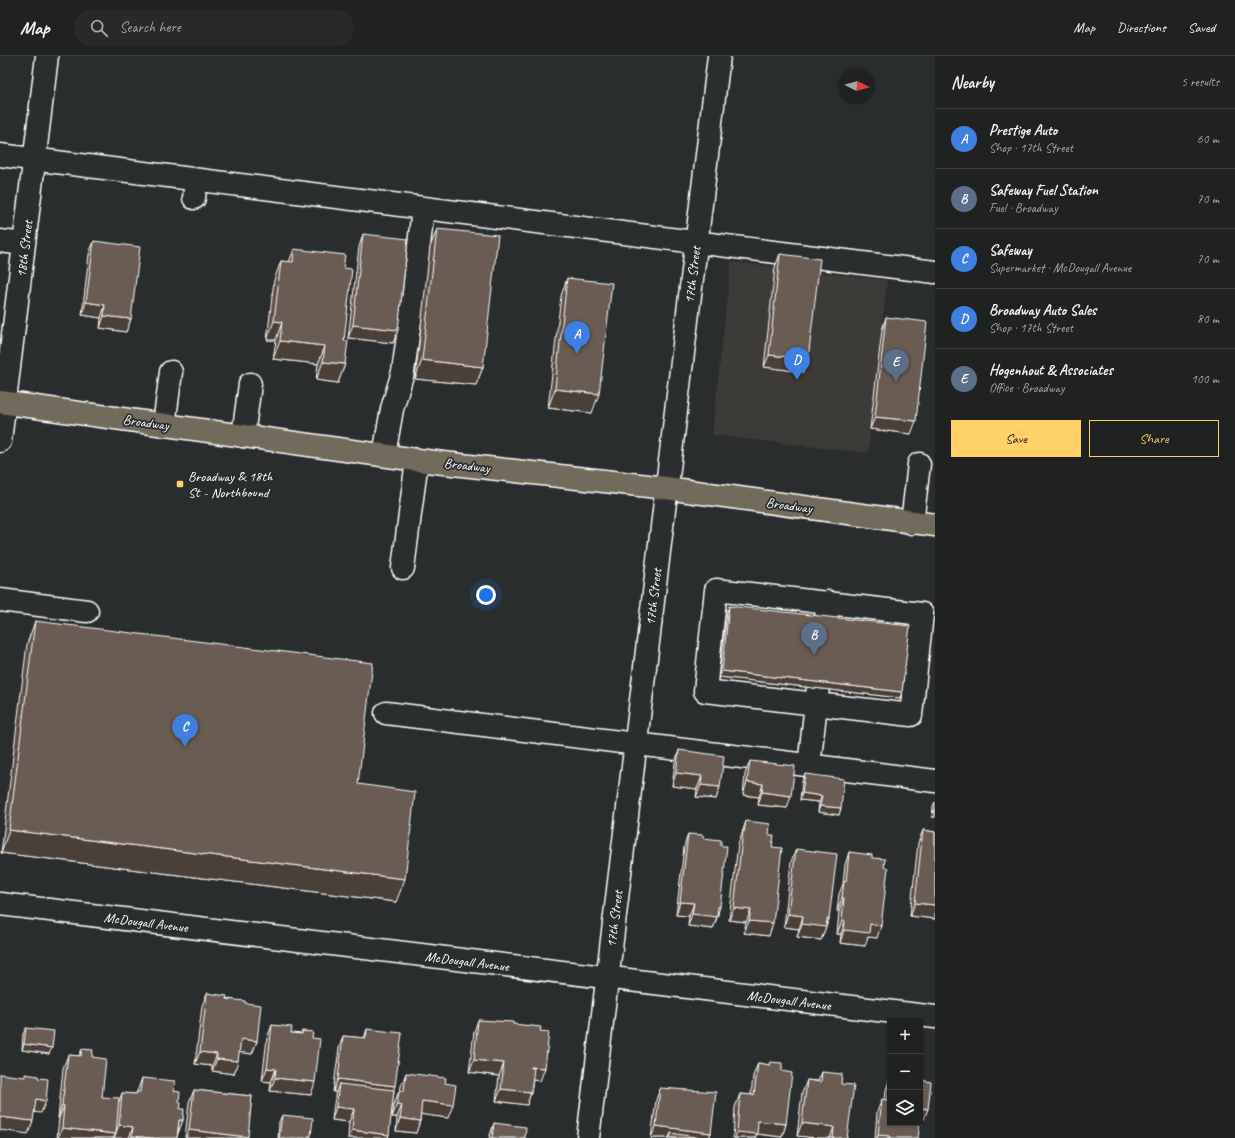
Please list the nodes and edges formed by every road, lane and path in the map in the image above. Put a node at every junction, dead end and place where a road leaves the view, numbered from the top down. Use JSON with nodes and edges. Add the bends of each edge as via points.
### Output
{"nodes":[{"id":1,"x":48,"y":56,"type":"edge"},
{"id":2,"x":719,"y":56,"type":"edge"},
{"id":3,"x":0,"y":155,"type":"edge"},
{"id":4,"x":35,"y":159,"type":"junction"},
{"id":5,"x":423,"y":208,"type":"junction"},
{"id":6,"x":0,"y":241,"type":"edge"},
{"id":7,"x":696,"y":242,"type":"junction"},
{"id":8,"x":24,"y":244,"type":"junction"},
{"id":9,"x":935,"y":272,"type":"edge"},
{"id":10,"x":171,"y":372,"type":"dead end"},
{"id":11,"x":250,"y":384,"type":"dead end"},
{"id":12,"x":2,"y":402,"type":"edge"},
{"id":13,"x":164,"y":425,"type":"junction"},
{"id":14,"x":243,"y":436,"type":"junction"},
{"id":15,"x":0,"y":442,"type":"edge"},
{"id":16,"x":384,"y":455,"type":"junction"},
{"id":17,"x":417,"y":460,"type":"junction"},
{"id":18,"x":919,"y":464,"type":"dead end"},
{"id":19,"x":666,"y":488,"type":"junction"},
{"id":20,"x":912,"y":523,"type":"junction"},
{"id":21,"x":935,"y":525,"type":"edge"},
{"id":22,"x":403,"y":568,"type":"dead end"},
{"id":23,"x":773,"y":596,"type":"junction"},
{"id":24,"x":0,"y":600,"type":"edge"},
{"id":25,"x":828,"y":602,"type":"junction"},
{"id":26,"x":880,"y":608,"type":"junction"},
{"id":27,"x":87,"y":611,"type":"dead end"},
{"id":28,"x":770,"y":620,"type":"edge"},
{"id":29,"x":878,"y":632,"type":"edge"},
{"id":30,"x":816,"y":704,"type":"junction"},
{"id":31,"x":386,"y":713,"type":"dead end"},
{"id":32,"x":635,"y":745,"type":"junction"},
{"id":33,"x":809,"y":766,"type":"junction"},
{"id":34,"x":935,"y":781,"type":"edge"},
{"id":35,"x":0,"y":904,"type":"edge"},
{"id":36,"x":607,"y":978,"type":"junction"},
{"id":37,"x":935,"y":1017,"type":"edge"},
{"id":38,"x":588,"y":1138,"type":"edge"}],
"edges":[{"from":1,"to":4,"type":"street","name":"18th Street"},
{"from":2,"to":7,"type":"street","name":"17th Street"},
{"from":3,"to":4,"type":"street"},
{"from":4,"to":5,"type":"street","via":[[195,189],[269,198]]},
{"from":4,"to":8,"type":"street","name":"18th Street"},
{"from":5,"to":7,"type":"street"},
{"from":5,"to":16,"type":"street","via":[[403,372],[392,410]]},
{"from":6,"to":8,"type":"street"},
{"from":7,"to":9,"type":"street"},
{"from":7,"to":19,"type":"street","name":"17th Street"},
{"from":8,"to":12,"type":"street","name":"18th Street"},
{"from":10,"to":13,"type":"street"},
{"from":11,"to":14,"type":"street"},
{"from":12,"to":13,"type":"main road","name":"Broadway"},
{"from":12,"to":15,"type":"street","name":"18th Street"},
{"from":13,"to":14,"type":"main road","name":"Broadway"},
{"from":14,"to":16,"type":"main road","name":"Broadway"},
{"from":16,"to":17,"type":"main road","name":"Broadway"},
{"from":17,"to":19,"type":"main road","name":"Broadway"},
{"from":17,"to":22,"type":"street"},
{"from":18,"to":20,"type":"street"},
{"from":19,"to":20,"type":"main road","name":"Broadway"},
{"from":19,"to":32,"type":"street","name":"17th Street"},
{"from":20,"to":21,"type":"main road","name":"Broadway"},
{"from":23,"to":25,"type":"street"},
{"from":23,"to":28,"type":"street"},
{"from":23,"to":30,"type":"street","via":[[716,590],[705,691],[761,690]]},
{"from":24,"to":27,"type":"street"},
{"from":25,"to":26,"type":"street"},
{"from":25,"to":30,"type":"street"},
{"from":26,"to":29,"type":"street"},
{"from":26,"to":30,"type":"street","via":[[922,614],[911,715],[871,702]]},
{"from":30,"to":33,"type":"street"},
{"from":31,"to":32,"type":"street"},
{"from":32,"to":33,"type":"street"},
{"from":32,"to":36,"type":"street","name":"17th Street"},
{"from":33,"to":34,"type":"street"},
{"from":35,"to":36,"type":"street","name":"McDougall Avenue"},
{"from":36,"to":37,"type":"street","name":"McDougall Avenue"},
{"from":36,"to":38,"type":"street","name":"17th Street"}]}
